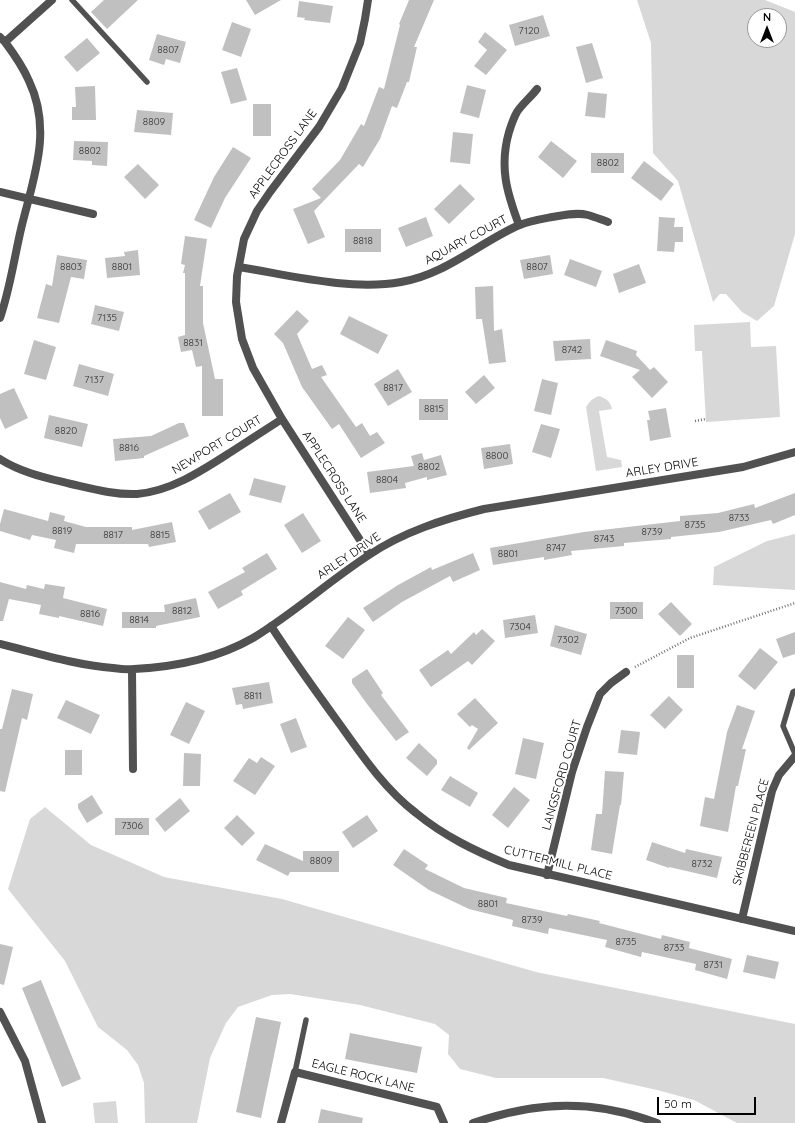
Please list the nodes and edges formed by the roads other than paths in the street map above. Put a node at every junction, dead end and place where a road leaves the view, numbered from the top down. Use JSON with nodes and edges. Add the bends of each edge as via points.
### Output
{"nodes":[{"id":1,"x":52,"y":0,"type":"edge"},
{"id":2,"x":72,"y":0,"type":"edge"},
{"id":3,"x":368,"y":0,"type":"edge"},
{"id":4,"x":3,"y":39,"type":"edge"},
{"id":5,"x":147,"y":82,"type":"dead end"},
{"id":6,"x":537,"y":89,"type":"dead end"},
{"id":7,"x":0,"y":192,"type":"edge"},
{"id":8,"x":29,"y":199,"type":"junction"},
{"id":9,"x":93,"y":214,"type":"dead end"},
{"id":10,"x":608,"y":222,"type":"dead end"},
{"id":11,"x":519,"y":225,"type":"junction"},
{"id":12,"x":239,"y":266,"type":"junction"},
{"id":13,"x":0,"y":318,"type":"edge"},
{"id":14,"x":282,"y":419,"type":"junction"},
{"id":15,"x":795,"y":452,"type":"edge"},
{"id":16,"x":0,"y":459,"type":"edge"},
{"id":17,"x":369,"y":554,"type":"junction"},
{"id":18,"x":271,"y":626,"type":"junction"},
{"id":19,"x":0,"y":644,"type":"edge"},
{"id":20,"x":132,"y":670,"type":"junction"},
{"id":21,"x":626,"y":672,"type":"road end"},
{"id":22,"x":795,"y":691,"type":"edge"},
{"id":23,"x":795,"y":755,"type":"edge"},
{"id":24,"x":133,"y":769,"type":"dead end"},
{"id":25,"x":547,"y":875,"type":"junction"},
{"id":26,"x":742,"y":919,"type":"junction"},
{"id":27,"x":795,"y":931,"type":"edge"},
{"id":28,"x":0,"y":1012,"type":"edge"},
{"id":29,"x":306,"y":1020,"type":"dead end"},
{"id":30,"x":295,"y":1072,"type":"junction"},
{"id":31,"x":42,"y":1123,"type":"edge"},
{"id":32,"x":281,"y":1123,"type":"edge"},
{"id":33,"x":444,"y":1123,"type":"edge"},
{"id":34,"x":473,"y":1123,"type":"edge"},
{"id":35,"x":657,"y":1123,"type":"edge"}],
"edges":[{"from":1,"to":4,"type":"street"},
{"from":2,"to":5,"type":"lane"},
{"from":3,"to":12,"type":"street","name":"APPLECROSS LANE","via":[[360,43],[342,88],[319,127],[257,211],[244,239]]},
{"from":4,"to":8,"type":"street","via":[[29,80],[39,113],[40,155]]},
{"from":6,"to":11,"type":"street","via":[[513,119],[505,150],[506,184]]},
{"from":7,"to":8,"type":"street"},
{"from":8,"to":9,"type":"street"},
{"from":8,"to":13,"type":"street"},
{"from":10,"to":11,"type":"street","name":"AQUARY COURT","via":[[588,215],[572,214]]},
{"from":11,"to":12,"type":"street","name":"AQUARY COURT","via":[[434,272],[401,282],[373,285],[327,282]]},
{"from":12,"to":14,"type":"street","name":"APPLECROSS LANE","via":[[236,302],[242,339],[253,368]]},
{"from":14,"to":16,"type":"street","name":"NEWPORT COURT","via":[[182,481],[138,494],[103,492],[41,477]]},
{"from":14,"to":17,"type":"street","name":"APPLECROSS LANE"},
{"from":15,"to":17,"type":"street","name":"ARLEY DRIVE","via":[[743,467],[477,511],[416,531]]},
{"from":17,"to":18,"type":"street","name":"ARLEY DRIVE"},
{"from":18,"to":20,"type":"street","name":"ARLEY DRIVE","via":[[242,644],[202,658]]},
{"from":18,"to":25,"type":"street","name":"CUTTERMILL PLACE","via":[[377,774],[397,797],[431,825],[480,853],[509,865]]},
{"from":19,"to":20,"type":"street","name":"ARLEY DRIVE","via":[[79,663]]},
{"from":20,"to":24,"type":"street"},
{"from":21,"to":25,"type":"street","name":"LANGSFORD COURT","via":[[600,694],[587,727],[572,772]]},
{"from":22,"to":23,"type":"lane","via":[[782,726]]},
{"from":23,"to":26,"type":"street","name":"SKIBBEREEN PLACE","via":[[774,784]]},
{"from":25,"to":26,"type":"street","name":"CUTTERMILL PLACE"},
{"from":26,"to":27,"type":"street","name":"CUTTERMILL PLACE"},
{"from":28,"to":31,"type":"street","via":[[25,1061]]},
{"from":29,"to":30,"type":"lane"},
{"from":30,"to":32,"type":"street","name":"EAGLE ROCK LANE"},
{"from":30,"to":33,"type":"street","name":"EAGLE ROCK LANE","via":[[437,1107]]},
{"from":34,"to":35,"type":"street","via":[[518,1110],[568,1106],[617,1111]]}]}
